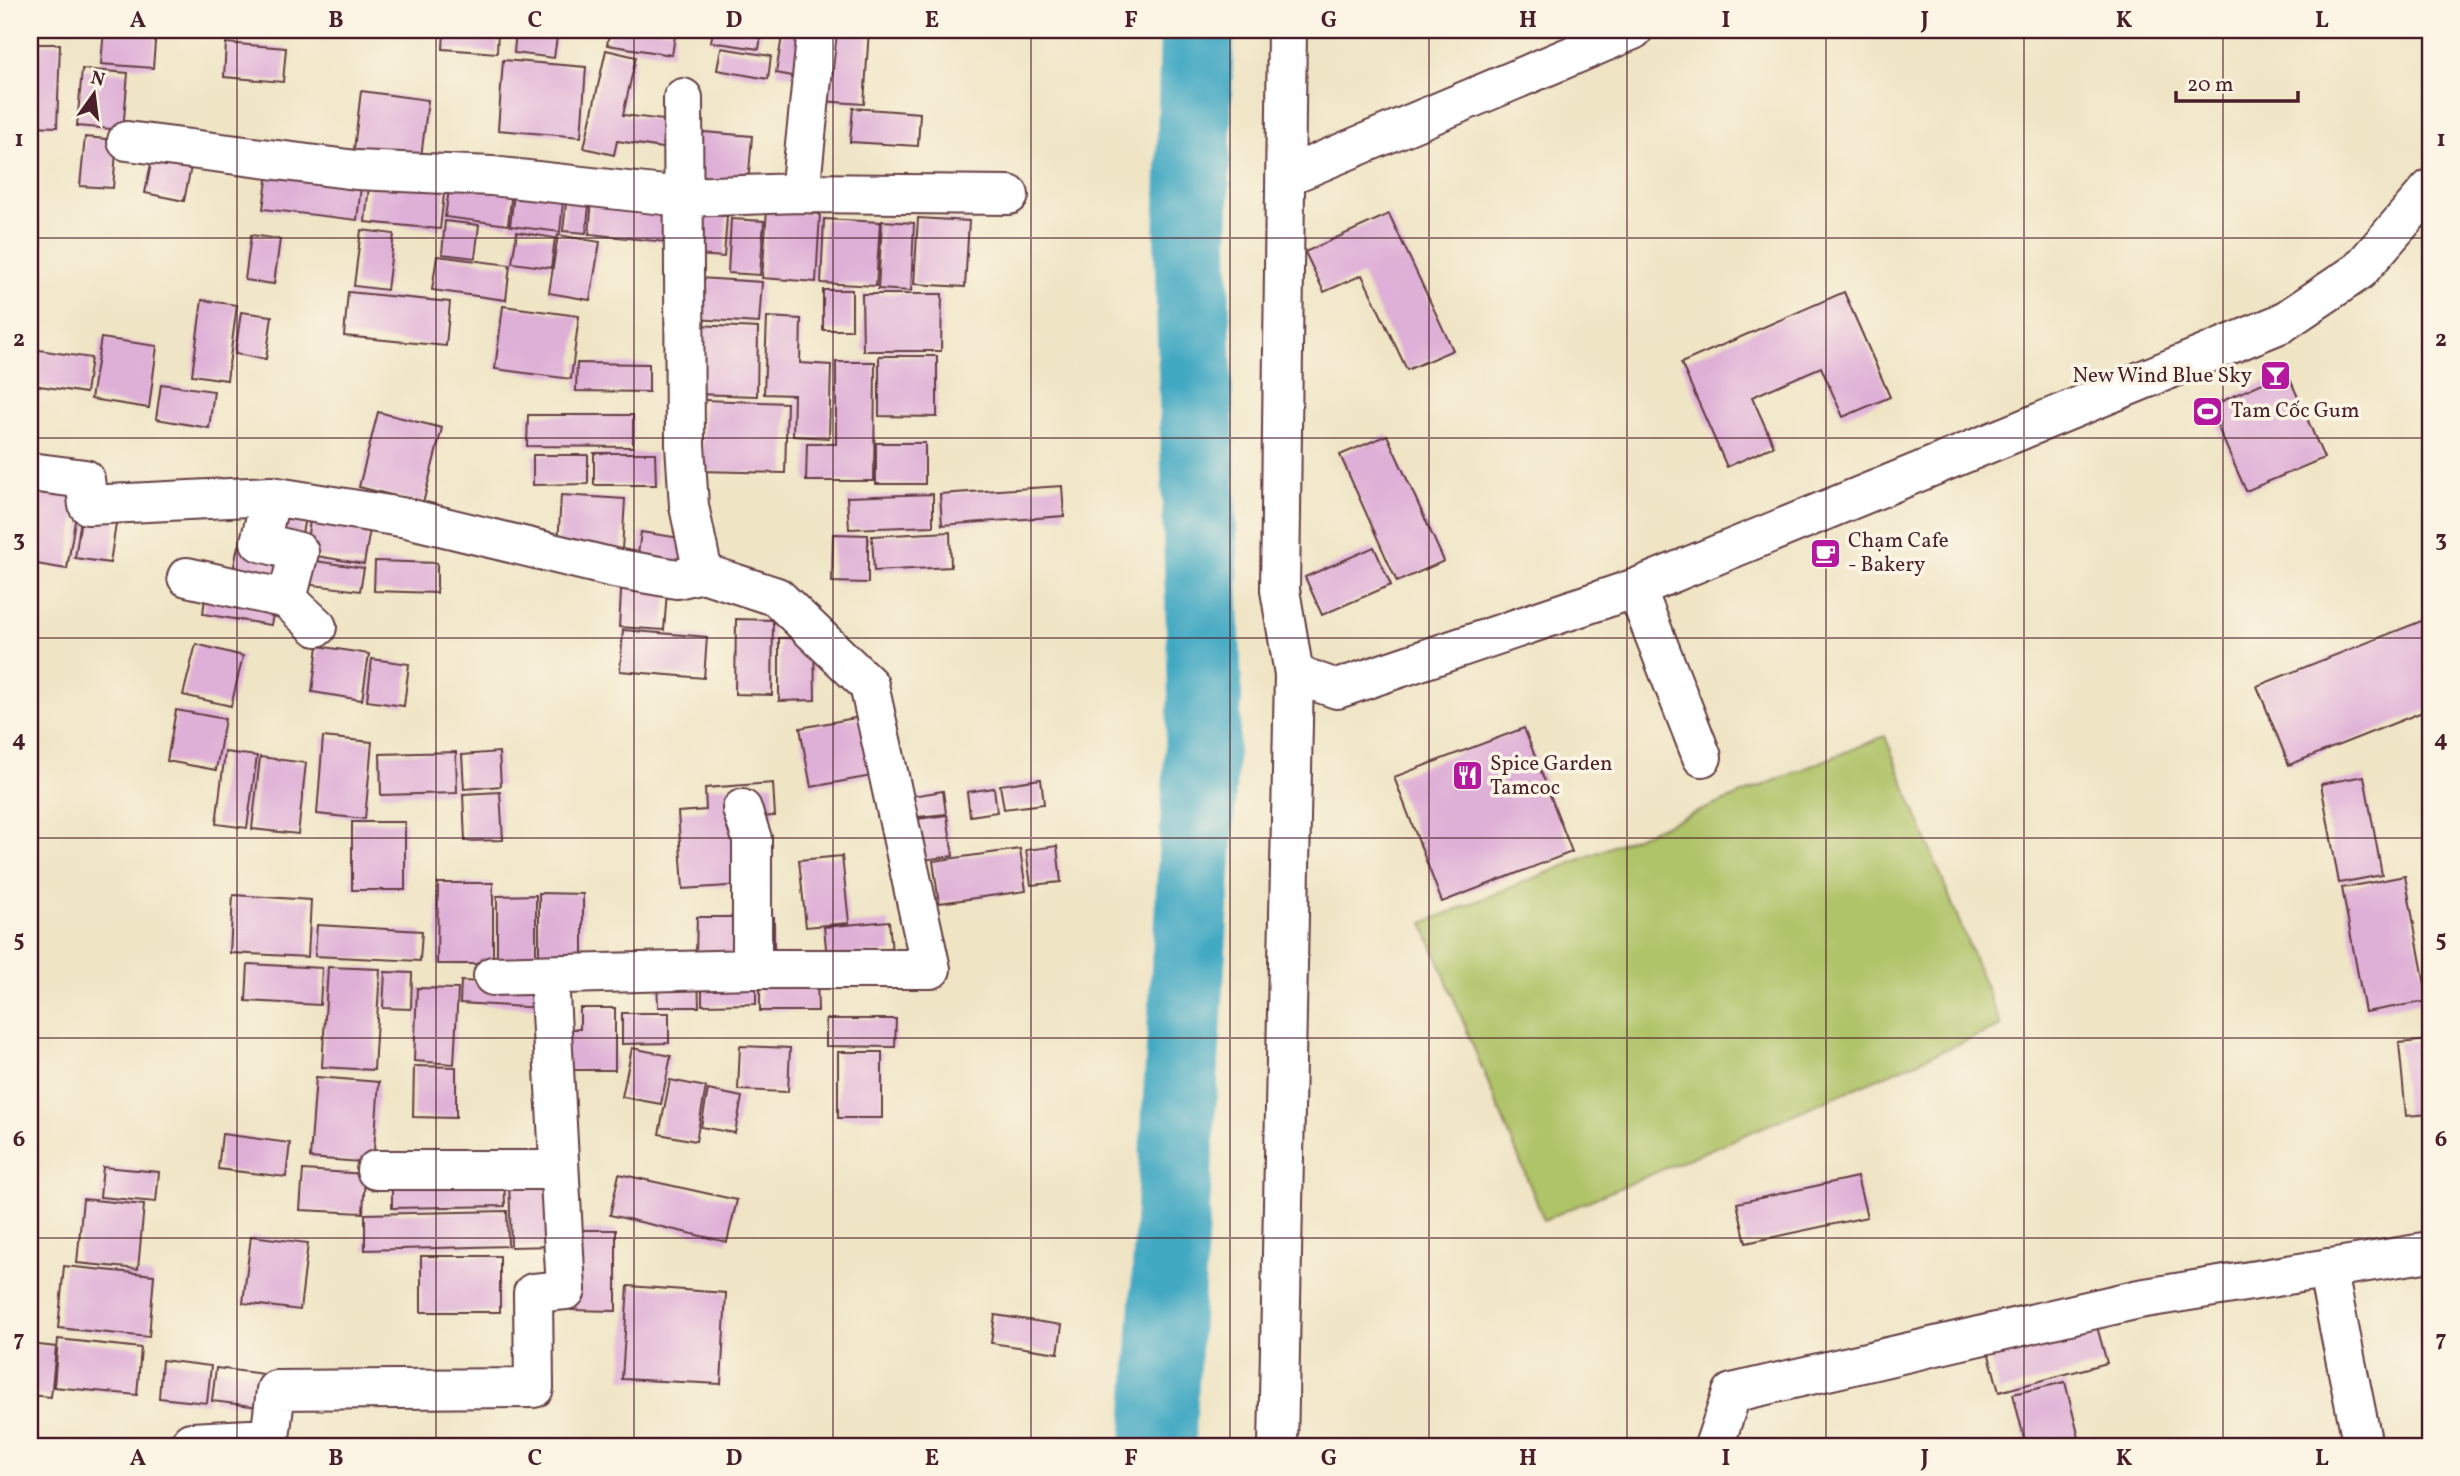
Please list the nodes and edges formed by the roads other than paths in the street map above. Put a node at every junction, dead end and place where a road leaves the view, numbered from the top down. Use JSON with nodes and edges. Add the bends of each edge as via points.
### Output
{"nodes":[{"id":1,"x":817,"y":30,"type":"edge"},
{"id":2,"x":1287,"y":30,"type":"edge"},
{"id":3,"x":1633,"y":30,"type":"edge"},
{"id":4,"x":683,"y":98,"type":"dead end"},
{"id":5,"x":127,"y":141,"type":"dead end"},
{"id":6,"x":1287,"y":176,"type":"junction"},
{"id":7,"x":2430,"y":189,"type":"edge"},
{"id":8,"x":800,"y":193,"type":"junction"},
{"id":9,"x":1009,"y":195,"type":"dead end"},
{"id":10,"x":682,"y":197,"type":"junction"},
{"id":11,"x":30,"y":472,"type":"edge"},
{"id":12,"x":271,"y":496,"type":"junction"},
{"id":13,"x":703,"y":573,"type":"junction"},
{"id":14,"x":187,"y":577,"type":"dead end"},
{"id":15,"x":1636,"y":588,"type":"junction"},
{"id":16,"x":287,"y":599,"type":"junction"},
{"id":17,"x":317,"y":628,"type":"dead end"},
{"id":18,"x":1294,"y":674,"type":"junction"},
{"id":19,"x":1702,"y":757,"type":"dead end"},
{"id":20,"x":742,"y":809,"type":"dead end"},
{"id":21,"x":752,"y":969,"type":"junction"},
{"id":22,"x":548,"y":975,"type":"junction"},
{"id":23,"x":493,"y":976,"type":"dead end"},
{"id":24,"x":376,"y":1170,"type":"dead end"},
{"id":25,"x":559,"y":1170,"type":"junction"},
{"id":26,"x":2430,"y":1252,"type":"edge"},
{"id":27,"x":2327,"y":1268,"type":"junction"},
{"id":28,"x":190,"y":1446,"type":"edge"},
{"id":29,"x":1278,"y":1446,"type":"edge"},
{"id":30,"x":1714,"y":1446,"type":"edge"},
{"id":31,"x":2362,"y":1446,"type":"edge"}],
"edges":[{"from":1,"to":8,"type":"street"},
{"from":2,"to":6,"type":"street"},
{"from":3,"to":6,"type":"street"},
{"from":4,"to":10,"type":"street"},
{"from":5,"to":10,"type":"street","via":[[356,170],[492,176]]},
{"from":6,"to":18,"type":"street","via":[[1280,590]]},
{"from":7,"to":15,"type":"street","via":[[2359,271],[2282,323]]},
{"from":8,"to":9,"type":"street"},
{"from":8,"to":10,"type":"street"},
{"from":10,"to":13,"type":"street","via":[[685,445],[689,506]]},
{"from":11,"to":12,"type":"street","via":[[85,479],[88,505]]},
{"from":12,"to":13,"type":"street","via":[[407,518],[614,568],[677,579]]},
{"from":12,"to":16,"type":"street","via":[[260,542],[299,552]]},
{"from":13,"to":21,"type":"street","via":[[777,597],[869,685],[931,969]]},
{"from":14,"to":16,"type":"street"},
{"from":15,"to":18,"type":"street","via":[[1337,689]]},
{"from":15,"to":19,"type":"street"},
{"from":16,"to":17,"type":"street"},
{"from":18,"to":29,"type":"street"},
{"from":20,"to":21,"type":"street","via":[[752,839]]},
{"from":21,"to":22,"type":"street"},
{"from":22,"to":23,"type":"street"},
{"from":22,"to":25,"type":"street"},
{"from":24,"to":25,"type":"street"},
{"from":25,"to":28,"type":"street","via":[[566,1290],[533,1293],[534,1388],[276,1390],[270,1438],[191,1442]]},
{"from":26,"to":27,"type":"street"},
{"from":27,"to":30,"type":"street","via":[[2139,1299],[1732,1393]]},
{"from":27,"to":31,"type":"street"}]}
